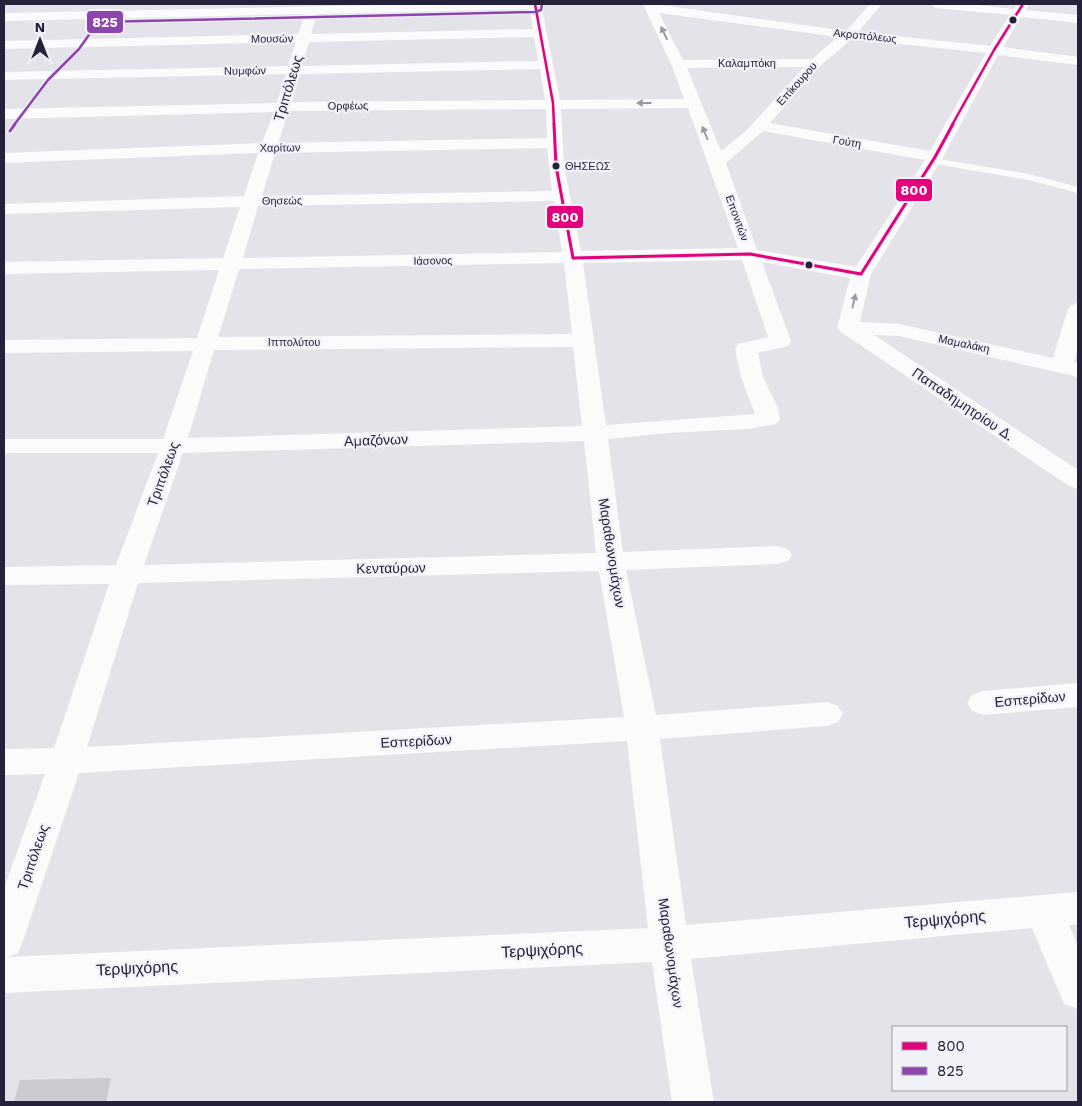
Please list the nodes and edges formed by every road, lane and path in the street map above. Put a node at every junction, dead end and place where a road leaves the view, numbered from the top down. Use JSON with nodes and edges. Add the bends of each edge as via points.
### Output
{"nodes":[{"id":1,"x":876,"y":4,"type":"edge"},
{"id":2,"x":936,"y":4,"type":"edge"},
{"id":3,"x":535,"y":5,"type":"edge"},
{"id":4,"x":650,"y":6,"type":"edge"},
{"id":5,"x":313,"y":7,"type":"edge"},
{"id":6,"x":1020,"y":8,"type":"edge"},
{"id":7,"x":98,"y":10,"type":"edge"},
{"id":8,"x":4,"y":16,"type":"edge"},
{"id":9,"x":1078,"y":19,"type":"edge"},
{"id":10,"x":539,"y":33,"type":"junction"},
{"id":11,"x":848,"y":34,"type":"junction"},
{"id":12,"x":304,"y":38,"type":"junction"},
{"id":13,"x":73,"y":44,"type":"junction"},
{"id":14,"x":4,"y":45,"type":"edge"},
{"id":15,"x":994,"y":50,"type":"junction"},
{"id":16,"x":1078,"y":61,"type":"edge"},
{"id":17,"x":815,"y":63,"type":"junction"},
{"id":18,"x":678,"y":64,"type":"junction"},
{"id":19,"x":547,"y":65,"type":"junction"},
{"id":20,"x":294,"y":70,"type":"junction"},
{"id":21,"x":4,"y":76,"type":"edge"},
{"id":22,"x":42,"y":76,"type":"junction"},
{"id":23,"x":553,"y":103,"type":"junction"},
{"id":24,"x":693,"y":103,"type":"junction"},
{"id":25,"x":283,"y":107,"type":"junction"},
{"id":26,"x":9,"y":114,"type":"edge"},
{"id":27,"x":759,"y":126,"type":"junction"},
{"id":28,"x":4,"y":127,"type":"edge"},
{"id":29,"x":556,"y":143,"type":"junction"},
{"id":30,"x":268,"y":148,"type":"junction"},
{"id":31,"x":4,"y":158,"type":"edge"},
{"id":32,"x":934,"y":159,"type":"junction"},
{"id":33,"x":716,"y":162,"type":"junction"},
{"id":34,"x":1078,"y":190,"type":"edge"},
{"id":35,"x":561,"y":196,"type":"junction"},
{"id":36,"x":252,"y":201,"type":"junction"},
{"id":37,"x":4,"y":209,"type":"edge"},
{"id":38,"x":750,"y":254,"type":"junction"},
{"id":39,"x":573,"y":258,"type":"junction"},
{"id":40,"x":232,"y":264,"type":"junction"},
{"id":41,"x":4,"y":268,"type":"edge"},
{"id":42,"x":861,"y":274,"type":"junction"},
{"id":43,"x":1078,"y":309,"type":"edge"},
{"id":44,"x":848,"y":328,"type":"junction"},
{"id":45,"x":584,"y":340,"type":"junction"},
{"id":46,"x":207,"y":343,"type":"junction"},
{"id":47,"x":4,"y":346,"type":"edge"},
{"id":48,"x":1070,"y":368,"type":"edge"},
{"id":49,"x":747,"y":422,"type":"joint"},
{"id":50,"x":595,"y":433,"type":"junction"},
{"id":51,"x":4,"y":446,"type":"edge"},
{"id":52,"x":173,"y":446,"type":"junction"},
{"id":53,"x":1078,"y":481,"type":"edge"},
{"id":54,"x":778,"y":555,"type":"dead end"},
{"id":55,"x":611,"y":562,"type":"junction"},
{"id":56,"x":126,"y":574,"type":"junction"},
{"id":57,"x":4,"y":576,"type":"edge"},
{"id":58,"x":1078,"y":695,"type":"edge"},
{"id":59,"x":983,"y":703,"type":"dead end"},
{"id":60,"x":827,"y":714,"type":"dead end"},
{"id":61,"x":642,"y":728,"type":"junction"},
{"id":62,"x":66,"y":761,"type":"junction"},
{"id":63,"x":4,"y":762,"type":"edge"},
{"id":64,"x":1061,"y":909,"type":"edge"},
{"id":65,"x":4,"y":941,"type":"edge"},
{"id":66,"x":669,"y":944,"type":"junction"},
{"id":67,"x":4,"y":974,"type":"edge"},
{"id":68,"x":1078,"y":991,"type":"edge"},
{"id":69,"x":693,"y":1102,"type":"edge"}],
"edges":[{"from":1,"to":11,"type":"street","name":"Επίκουρου"},
{"from":2,"to":6,"type":"street"},
{"from":3,"to":5,"type":"street"},
{"from":3,"to":10,"type":"street","name":"Μαραθωνομάχων"},
{"from":4,"to":11,"type":"street","name":"Ακροπόλεως"},
{"from":18,"to":4,"type":"street","name":"Επονιτών","one_way":true},
{"from":5,"to":7,"type":"street"},
{"from":5,"to":12,"type":"street","name":"Τριπόλεως"},
{"from":6,"to":9,"type":"street"},
{"from":6,"to":15,"type":"street"},
{"from":7,"to":8,"type":"street"},
{"from":7,"to":13,"type":"street"},
{"from":10,"to":12,"type":"street","name":"Μουσών"},
{"from":10,"to":19,"type":"street","name":"Μαραθωνομάχων"},
{"from":11,"to":15,"type":"street","name":"Ακροπόλεως"},
{"from":11,"to":17,"type":"street","name":"Επίκουρου"},
{"from":12,"to":13,"type":"street","name":"Μουσών"},
{"from":12,"to":20,"type":"street","name":"Τριπόλεως"},
{"from":13,"to":14,"type":"street","name":"Μουσών"},
{"from":13,"to":22,"type":"street"},
{"from":15,"to":16,"type":"street","name":"Ακροπόλεως"},
{"from":15,"to":32,"type":"street"},
{"from":17,"to":18,"type":"street","name":"Καλαμπόκη"},
{"from":17,"to":27,"type":"street","name":"Επίκουρου"},
{"from":18,"to":24,"type":"street","name":"Επονιτών"},
{"from":19,"to":20,"type":"street","name":"Νυμφών"},
{"from":19,"to":23,"type":"street","name":"Μαραθωνομάχων"},
{"from":20,"to":22,"type":"street","name":"Νυμφών"},
{"from":20,"to":25,"type":"street","name":"Τριπόλεως"},
{"from":21,"to":22,"type":"street","name":"Νυμφών"},
{"from":22,"to":26,"type":"street"},
{"from":24,"to":23,"type":"street","name":"Ορφέως","one_way":true},
{"from":23,"to":25,"type":"street","name":"Ορφέως"},
{"from":23,"to":29,"type":"street","name":"Μαραθωνομάχων"},
{"from":33,"to":24,"type":"street","name":"Επονιτών","one_way":true},
{"from":25,"to":26,"type":"street","name":"Ορφέως"},
{"from":25,"to":30,"type":"street","name":"Τριπόλεως"},
{"from":26,"to":28,"type":"street"},
{"from":27,"to":32,"type":"street","name":"Γούτη"},
{"from":27,"to":33,"type":"street","name":"Επίκουρου"},
{"from":29,"to":30,"type":"street","name":"Χαρίτων"},
{"from":29,"to":35,"type":"street","name":"Μαραθωνομάχων"},
{"from":30,"to":31,"type":"street","name":"Χαρίτων"},
{"from":30,"to":36,"type":"street","name":"Τριπόλεως"},
{"from":32,"to":34,"type":"lane","name":"Γούτη"},
{"from":32,"to":42,"type":"street"},
{"from":33,"to":38,"type":"street","name":"Επονιτών"},
{"from":35,"to":36,"type":"street","name":"Θησεώς"},
{"from":35,"to":39,"type":"street","name":"Μαραθωνομάχων"},
{"from":36,"to":37,"type":"street","name":"Θησεώς"},
{"from":36,"to":40,"type":"street","name":"Τριπόλεως"},
{"from":38,"to":39,"type":"street","name":"Ιάσονος"},
{"from":38,"to":42,"type":"street","name":"Ιάσονος"},
{"from":38,"to":49,"type":"street","name":"Επονιτών","via":[[780,341],[746,349],[752,377],[768,419]]},
{"from":39,"to":40,"type":"street","name":"Ιάσονος"},
{"from":39,"to":45,"type":"street","name":"Μαραθωνομάχων"},
{"from":40,"to":41,"type":"street","name":"Ιάσονος"},
{"from":40,"to":46,"type":"street","name":"Τριπόλεως"},
{"from":44,"to":42,"type":"street","one_way":true},
{"from":43,"to":48,"type":"street"},
{"from":44,"to":48,"type":"street","name":"Μαμαλάκη","via":[[899,330]]},
{"from":44,"to":53,"type":"street","name":"Παπαδημητρίου Δ."},
{"from":45,"to":46,"type":"street","name":"Ιππολύτου"},
{"from":45,"to":50,"type":"street","name":"Μαραθωνομάχων"},
{"from":46,"to":47,"type":"street","name":"Ιππολύτου"},
{"from":46,"to":52,"type":"street","name":"Τριπόλεως"},
{"from":49,"to":50,"type":"street","name":"Αμαζόνων"},
{"from":50,"to":52,"type":"street","name":"Αμαζόνων"},
{"from":50,"to":55,"type":"street","name":"Μαραθωνομάχων"},
{"from":51,"to":52,"type":"street","name":"Αμαζόνων"},
{"from":52,"to":56,"type":"street","name":"Τριπόλεως"},
{"from":54,"to":55,"type":"street","name":"Κενταύρων"},
{"from":55,"to":56,"type":"street","name":"Κενταύρων"},
{"from":55,"to":61,"type":"street","name":"Μαραθωνομάχων"},
{"from":56,"to":57,"type":"street","name":"Κενταύρων"},
{"from":56,"to":62,"type":"street","name":"Τριπόλεως"},
{"from":58,"to":59,"type":"street","name":"Εσπερίδων"},
{"from":60,"to":61,"type":"street","name":"Εσπερίδων"},
{"from":61,"to":62,"type":"street","name":"Εσπερίδων"},
{"from":61,"to":66,"type":"street","name":"Μαραθωνομάχων"},
{"from":62,"to":63,"type":"street","name":"Εσπερίδων"},
{"from":62,"to":65,"type":"street","name":"Τριπόλεως"},
{"from":64,"to":66,"type":"street","name":"Τερψιχόρης"},
{"from":64,"to":68,"type":"street"},
{"from":66,"to":67,"type":"street","name":"Τερψιχόρης"},
{"from":66,"to":69,"type":"street","name":"Μαραθωνομάχων"}]}
